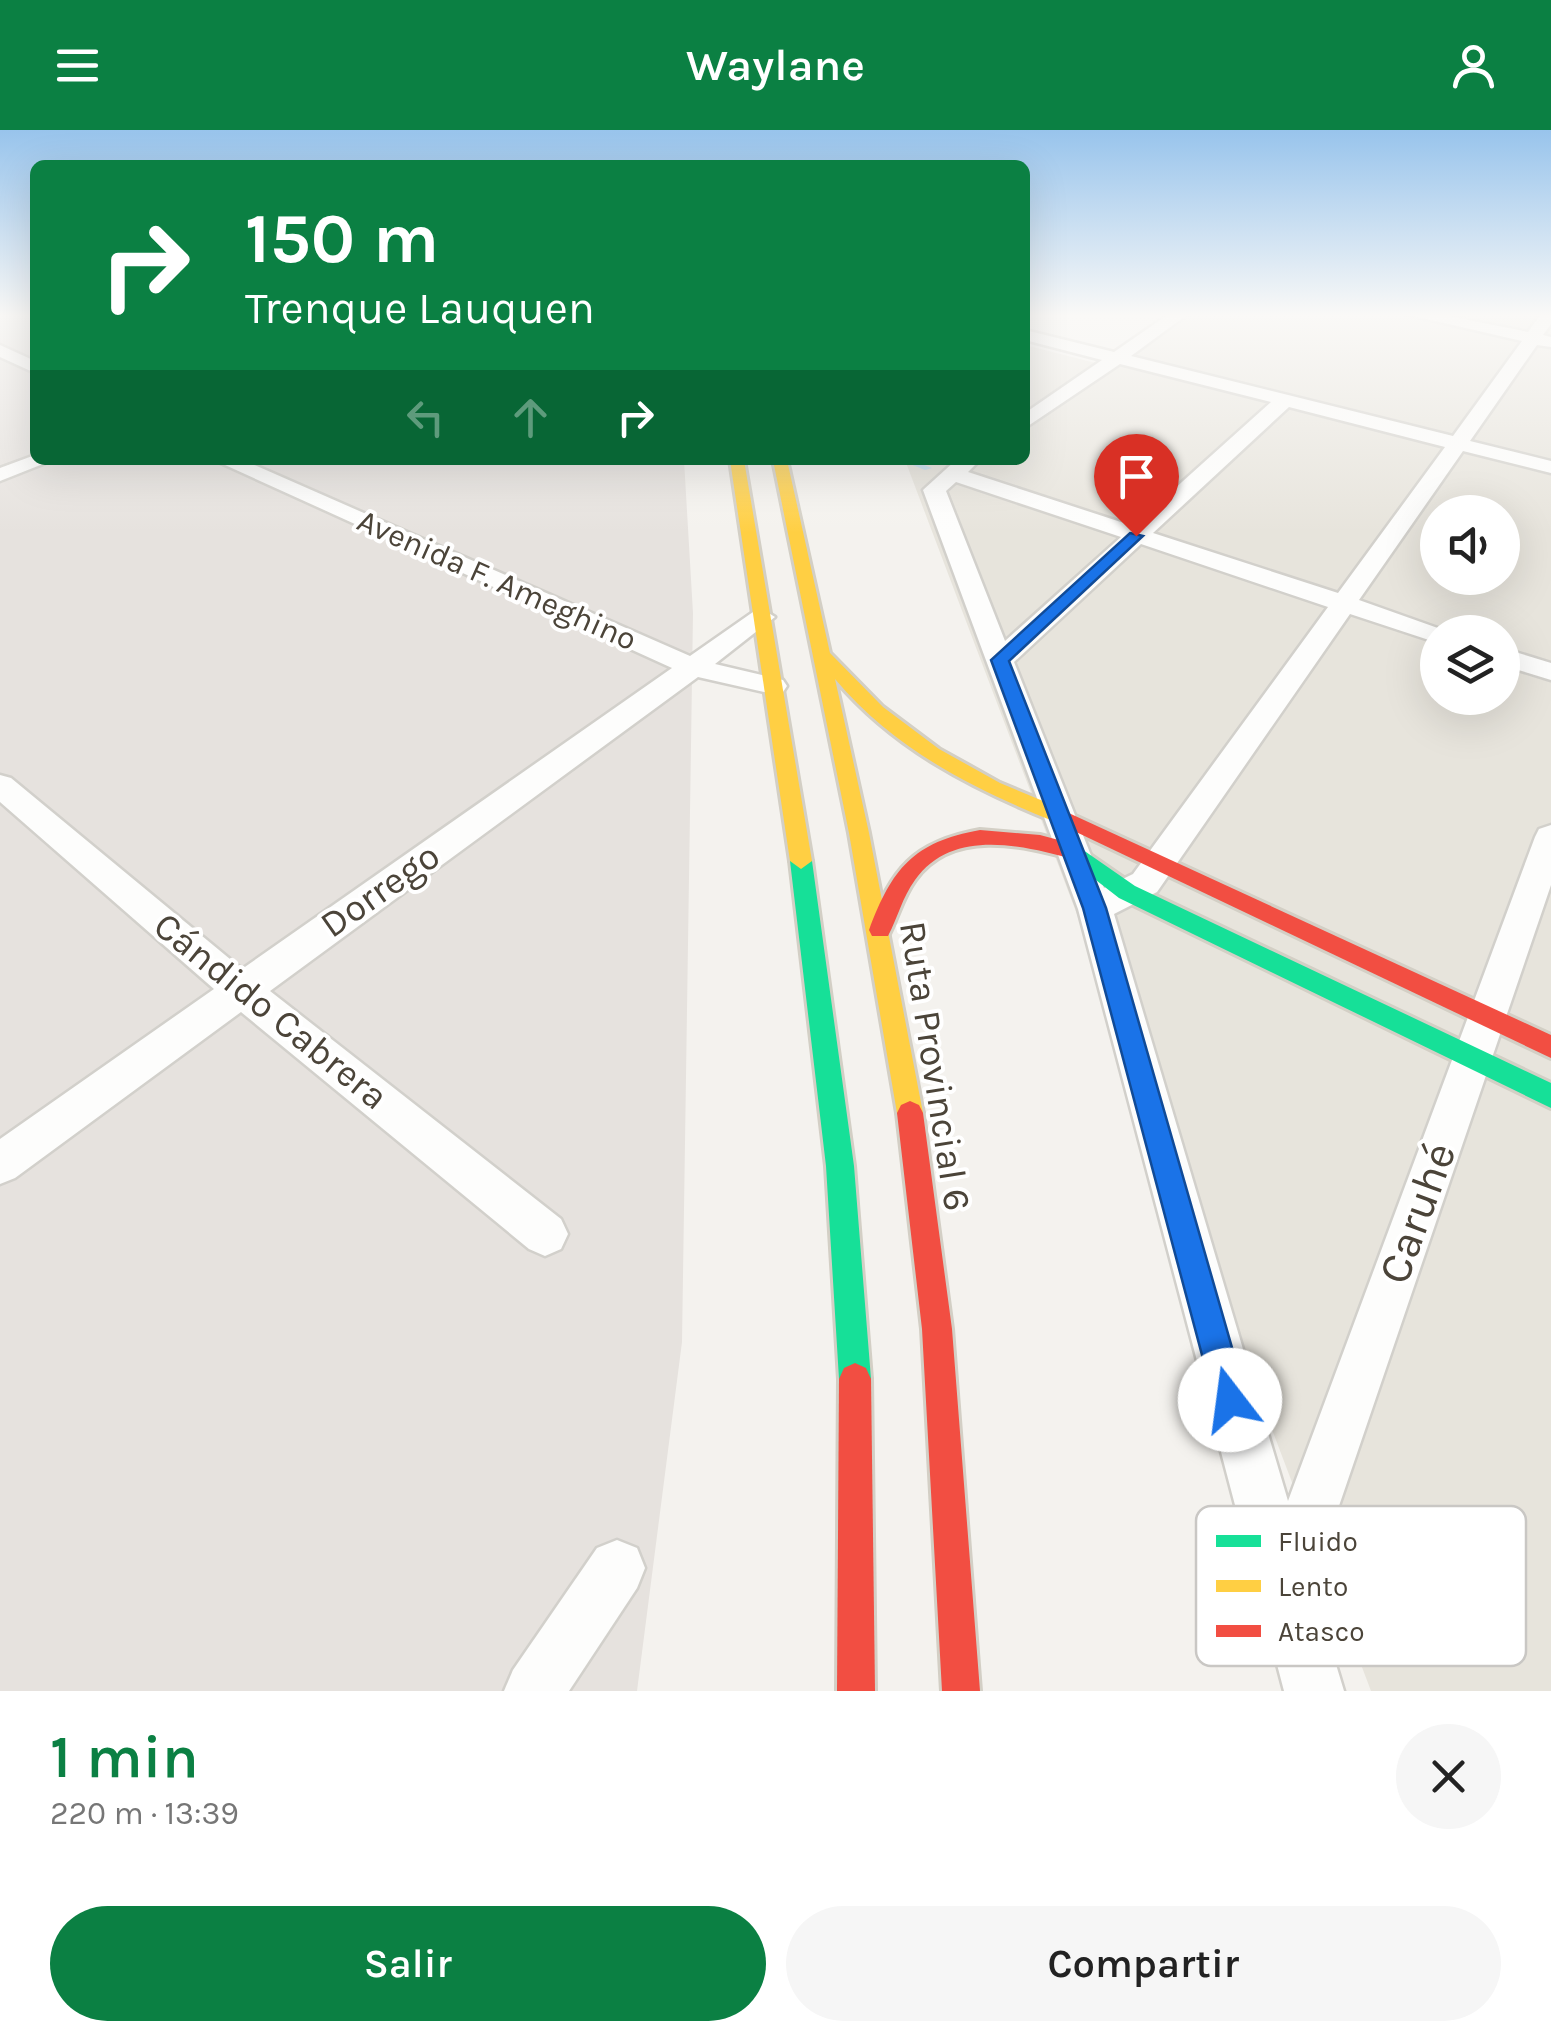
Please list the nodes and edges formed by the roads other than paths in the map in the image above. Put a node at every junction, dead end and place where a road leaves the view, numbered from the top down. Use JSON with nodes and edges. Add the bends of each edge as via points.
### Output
{"nodes":[{"id":1,"x":1076,"y":387,"type":"edge"},
{"id":2,"x":1233,"y":387,"type":"edge"},
{"id":3,"x":1505,"y":387,"type":"edge"},
{"id":4,"x":1285,"y":400,"type":"junction"},
{"id":5,"x":1030,"y":419,"type":"edge"},
{"id":6,"x":1458,"y":444,"type":"junction"},
{"id":7,"x":30,"y":465,"type":"edge"},
{"id":8,"x":237,"y":465,"type":"edge"},
{"id":9,"x":738,"y":465,"type":"edge"},
{"id":10,"x":781,"y":465,"type":"edge"},
{"id":11,"x":959,"y":465,"type":"edge"},
{"id":12,"x":962,"y":465,"type":"edge"},
{"id":13,"x":1551,"y":468,"type":"edge"},
{"id":14,"x":0,"y":476,"type":"edge"},
{"id":15,"x":1136,"y":536,"type":"junction"},
{"id":16,"x":1344,"y":604,"type":"junction"},
{"id":17,"x":762,"y":618,"type":"junction"},
{"id":18,"x":1420,"y":628,"type":"edge"},
{"id":19,"x":818,"y":645,"type":"junction"},
{"id":20,"x":1000,"y":660,"type":"junction"},
{"id":21,"x":1520,"y":662,"type":"edge"},
{"id":22,"x":692,"y":668,"type":"junction"},
{"id":23,"x":1551,"y":672,"type":"edge"},
{"id":24,"x":773,"y":686,"type":"junction"},
{"id":25,"x":0,"y":785,"type":"edge"},
{"id":26,"x":1066,"y":834,"type":"junction"},
{"id":27,"x":1551,"y":837,"type":"edge"},
{"id":28,"x":1158,"y":865,"type":"junction"},
{"id":29,"x":1111,"y":900,"type":"junction"},
{"id":30,"x":880,"y":930,"type":"junction"},
{"id":31,"x":240,"y":989,"type":"junction"},
{"id":32,"x":1479,"y":1037,"type":"junction"},
{"id":33,"x":1551,"y":1047,"type":"edge"},
{"id":34,"x":1551,"y":1096,"type":"edge"},
{"id":35,"x":0,"y":1164,"type":"edge"},
{"id":36,"x":545,"y":1234,"type":"dead end"},
{"id":37,"x":1261,"y":1506,"type":"edge"},
{"id":38,"x":1312,"y":1506,"type":"edge"},
{"id":39,"x":617,"y":1568,"type":"dead end"},
{"id":40,"x":1306,"y":1666,"type":"edge"},
{"id":41,"x":534,"y":1691,"type":"edge"},
{"id":42,"x":856,"y":1691,"type":"edge"},
{"id":43,"x":961,"y":1691,"type":"edge"},
{"id":44,"x":1314,"y":1691,"type":"edge"}],
"edges":[{"from":1,"to":5,"type":"street"},
{"from":2,"to":4,"type":"street"},
{"from":3,"to":6,"type":"street"},
{"from":4,"to":6,"type":"street"},
{"from":4,"to":15,"type":"street"},
{"from":6,"to":13,"type":"street"},
{"from":6,"to":16,"type":"street"},
{"from":7,"to":14,"type":"street"},
{"from":8,"to":22,"type":"street","name":"Avenida F. Ameghino"},
{"from":9,"to":17,"type":"main road"},
{"from":10,"to":19,"type":"main road","name":"Ruta Provincial 6"},
{"from":11,"to":20,"type":"street","via":[[934,490]]},
{"from":12,"to":15,"type":"street"},
{"from":15,"to":16,"type":"street"},
{"from":15,"to":20,"type":"street"},
{"from":16,"to":18,"type":"street"},
{"from":16,"to":28,"type":"street"},
{"from":17,"to":22,"type":"street","name":"Dorrego"},
{"from":17,"to":24,"type":"main road"},
{"from":19,"to":26,"type":"main road","via":[[863,706],[908,741]]},
{"from":19,"to":30,"type":"main road","name":"Ruta Provincial 6"},
{"from":20,"to":26,"type":"street"},
{"from":21,"to":23,"type":"street"},
{"from":22,"to":24,"type":"street","name":"Avenida F. Ameghino"},
{"from":22,"to":31,"type":"street","name":"Dorrego"},
{"from":24,"to":42,"type":"main road","via":[[822,1000],[850,1268],[860,1513]]},
{"from":25,"to":31,"type":"street","name":"Cándido Cabrera"},
{"from":26,"to":28,"type":"main road"},
{"from":26,"to":29,"type":"street"},
{"from":26,"to":30,"type":"main road","via":[[1041,840],[973,837],[917,857],[885,900]]},
{"from":27,"to":32,"type":"street","name":"Caruhé"},
{"from":28,"to":29,"type":"street","via":[[1145,883]]},
{"from":28,"to":32,"type":"main road"},
{"from":29,"to":32,"type":"main road"},
{"from":29,"to":37,"type":"street"},
{"from":30,"to":43,"type":"main road","name":"Ruta Provincial 6","via":[[926,1230]]},
{"from":31,"to":35,"type":"street","name":"Dorrego"},
{"from":31,"to":36,"type":"street","name":"Cándido Cabrera"},
{"from":32,"to":33,"type":"main road"},
{"from":32,"to":34,"type":"main road"},
{"from":32,"to":38,"type":"street","name":"Caruhé"},
{"from":39,"to":41,"type":"street"},
{"from":40,"to":44,"type":"street"}]}
